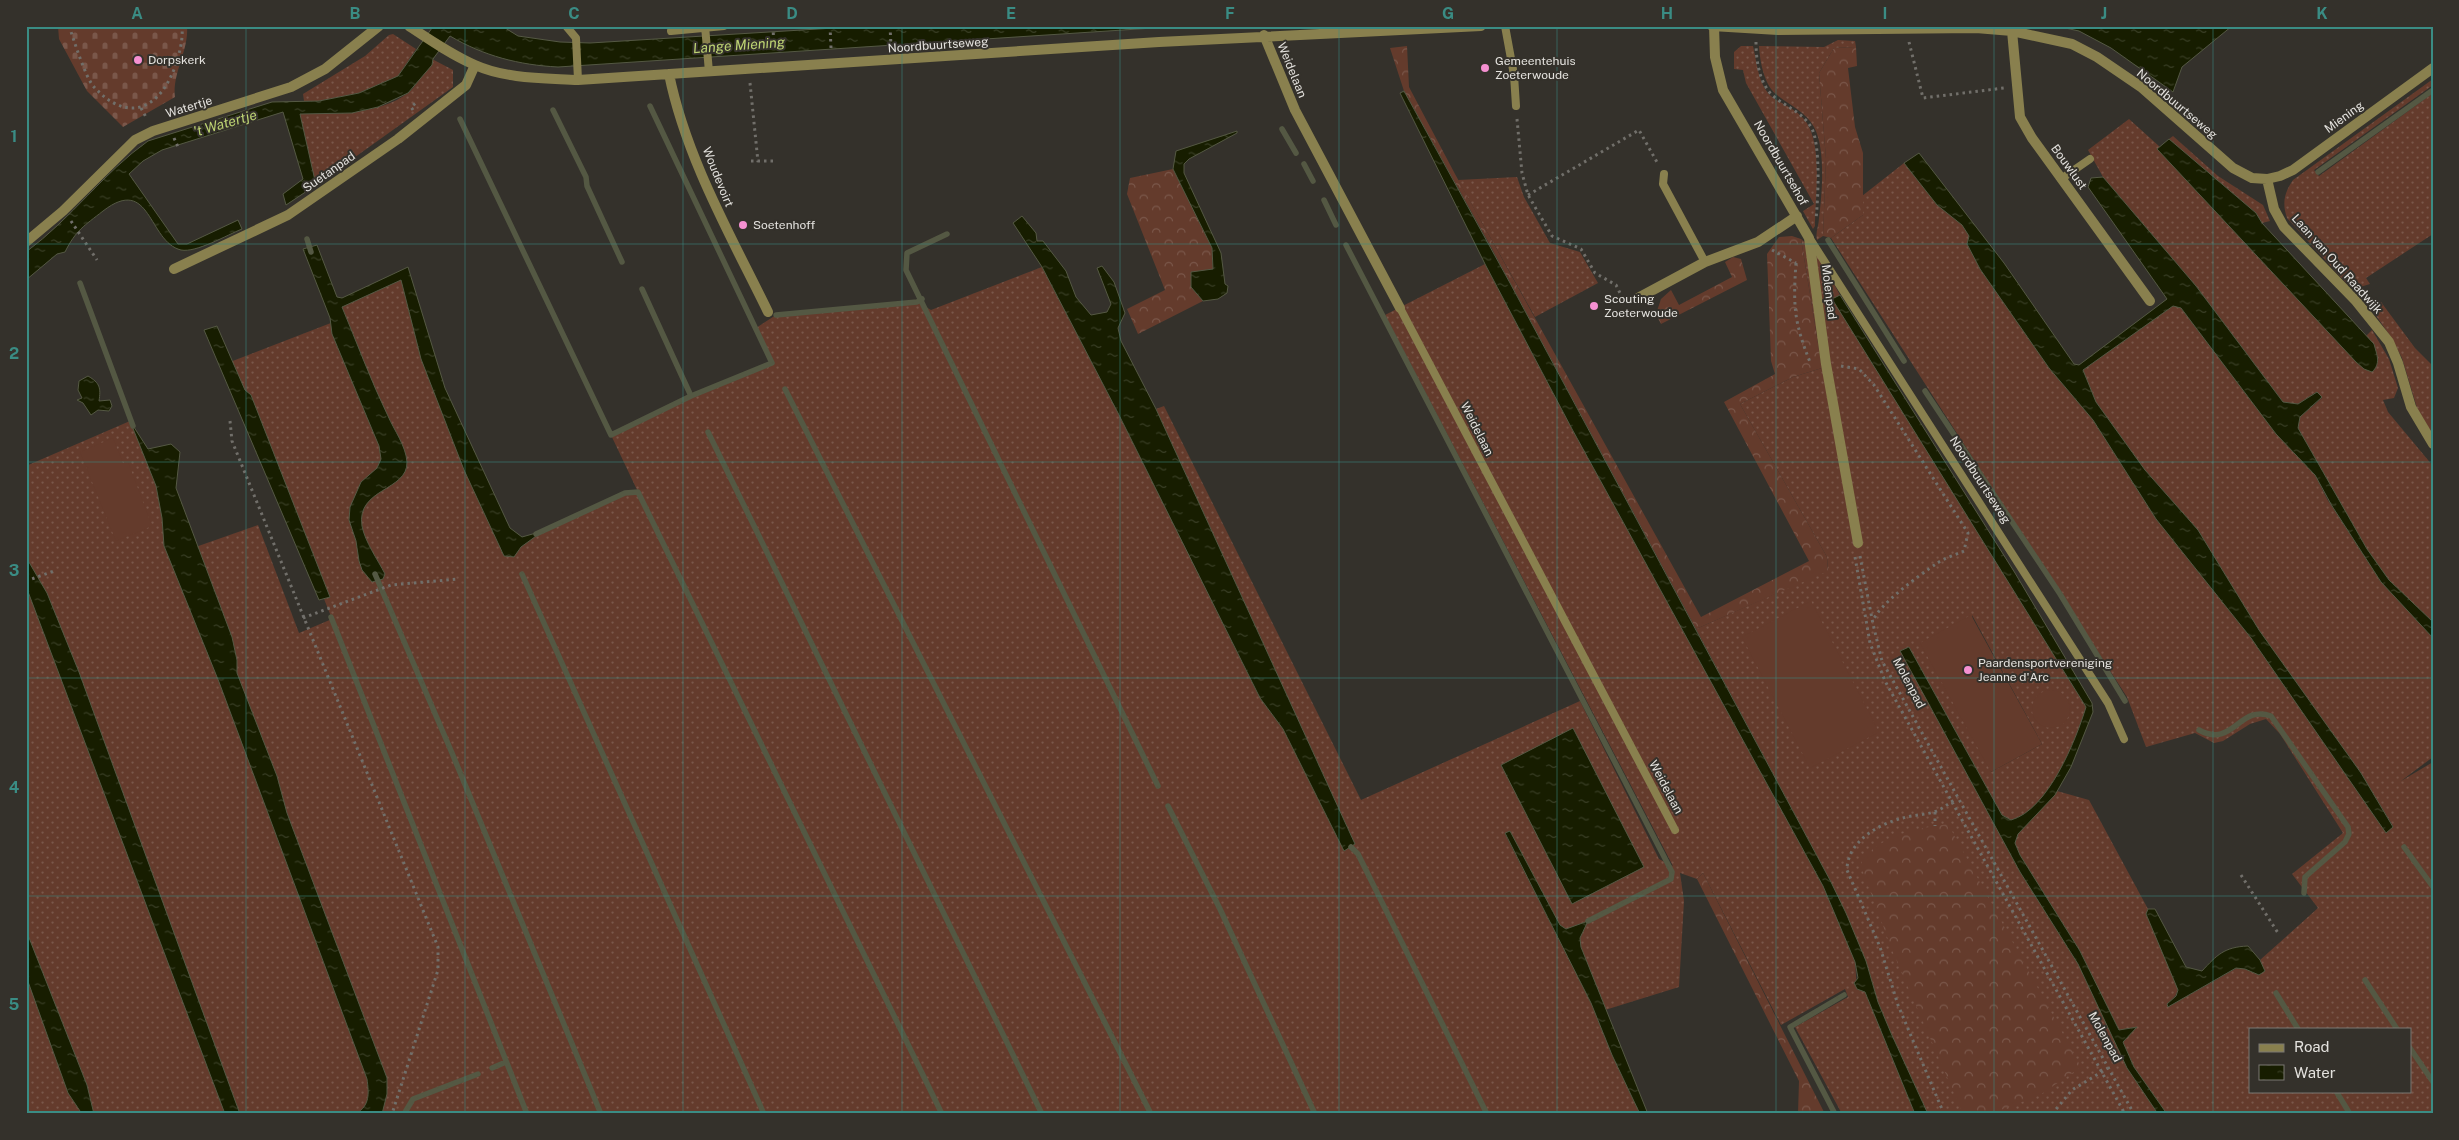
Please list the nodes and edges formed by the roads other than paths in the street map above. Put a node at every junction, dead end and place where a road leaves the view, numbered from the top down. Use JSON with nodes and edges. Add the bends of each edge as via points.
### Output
{"nodes":[{"id":1,"x":379,"y":26,"type":"edge"},
{"id":2,"x":408,"y":26,"type":"edge"},
{"id":3,"x":566,"y":26,"type":"edge"},
{"id":4,"x":724,"y":26,"type":"edge"},
{"id":5,"x":1481,"y":26,"type":"edge"},
{"id":6,"x":1505,"y":26,"type":"edge"},
{"id":7,"x":1713,"y":26,"type":"edge"},
{"id":8,"x":1778,"y":28,"type":"edge"},
{"id":9,"x":705,"y":29,"type":"edge"},
{"id":10,"x":672,"y":31,"type":"dead end"},
{"id":11,"x":2012,"y":31,"type":"junction"},
{"id":12,"x":1264,"y":35,"type":"junction"},
{"id":13,"x":475,"y":65,"type":"junction"},
{"id":14,"x":708,"y":68,"type":"junction"},
{"id":15,"x":2433,"y":68,"type":"edge"},
{"id":16,"x":669,"y":74,"type":"junction"},
{"id":17,"x":578,"y":76,"type":"junction"},
{"id":18,"x":1516,"y":106,"type":"road end"},
{"id":19,"x":2090,"y":159,"type":"dead end"},
{"id":20,"x":1664,"y":174,"type":"road end"},
{"id":21,"x":2061,"y":179,"type":"junction"},
{"id":22,"x":2267,"y":179,"type":"junction"},
{"id":23,"x":1797,"y":216,"type":"junction"},
{"id":24,"x":1809,"y":238,"type":"junction"},
{"id":25,"x":26,"y":242,"type":"edge"},
{"id":26,"x":1705,"y":262,"type":"junction"},
{"id":27,"x":174,"y":269,"type":"dead end"},
{"id":28,"x":1638,"y":298,"type":"road end"},
{"id":29,"x":2150,"y":301,"type":"dead end"},
{"id":30,"x":1400,"y":308,"type":"joint"},
{"id":31,"x":768,"y":312,"type":"dead end"},
{"id":32,"x":2433,"y":444,"type":"edge"},
{"id":33,"x":1855,"y":546,"type":"road end"},
{"id":34,"x":2124,"y":739,"type":"dead end"},
{"id":35,"x":1675,"y":830,"type":"dead end"}],
"edges":[{"from":1,"to":25,"type":"street","name":"Watertje","via":[[325,70],[291,88],[153,131],[135,140],[63,211]]},
{"from":2,"to":13,"type":"street","name":"Noordbuurtseweg"},
{"from":3,"to":17,"type":"lane","via":[[576,38]]},
{"from":4,"to":9,"type":"lane"},
{"from":5,"to":12,"type":"street","name":"Noordbuurtseweg"},
{"from":6,"to":18,"type":"lane"},
{"from":7,"to":8,"type":"street","name":"Noordbuurtseweg"},
{"from":7,"to":23,"type":"street","name":"Noordbuurtsehof","via":[[1715,57],[1723,90]]},
{"from":8,"to":11,"type":"street","name":"Noordbuurtseweg","via":[[1976,28]]},
{"from":9,"to":10,"type":"lane"},
{"from":9,"to":14,"type":"lane"},
{"from":11,"to":21,"type":"street","name":"Bouwlust","via":[[2020,117]]},
{"from":11,"to":22,"type":"street","name":"Noordbuurtseweg","via":[[2072,44],[2097,57],[2141,87],[2233,168],[2252,178]]},
{"from":12,"to":14,"type":"street","name":"Noordbuurtseweg","via":[[749,70]]},
{"from":12,"to":30,"type":"street","name":"Weidelaan","via":[[1295,110]]},
{"from":13,"to":17,"type":"street","name":"Noordbuurtseweg","via":[[515,76]]},
{"from":13,"to":27,"type":"street","name":"Suetanpad","via":[[466,85],[398,139],[288,215]]},
{"from":14,"to":16,"type":"street","name":"Noordbuurtseweg"},
{"from":15,"to":22,"type":"street","name":"Miening","via":[[2294,170]]},
{"from":16,"to":17,"type":"street","name":"Noordbuurtseweg"},
{"from":16,"to":31,"type":"street","name":"Woudevoirt","via":[[675,101],[712,198]]},
{"from":19,"to":21,"type":"lane"},
{"from":20,"to":26,"type":"lane","via":[[1663,184]]},
{"from":21,"to":29,"type":"street","name":"Bouwlust"},
{"from":22,"to":32,"type":"street","name":"Laan van Oud Raadwijk","via":[[2274,209],[2284,228],[2356,301],[2388,342],[2411,407]]},
{"from":23,"to":24,"type":"street","name":"Molenpad"},
{"from":23,"to":26,"type":"street","name":"Noordbuurtsehof","via":[[1758,242]]},
{"from":24,"to":33,"type":"street","name":"Molenpad"},
{"from":24,"to":34,"type":"lane","name":"Noordbuurtseweg","via":[[2108,703]]},
{"from":26,"to":28,"type":"street","name":"Noordbuurtsehof"},
{"from":30,"to":35,"type":"lane","name":"Weidelaan"}]}
